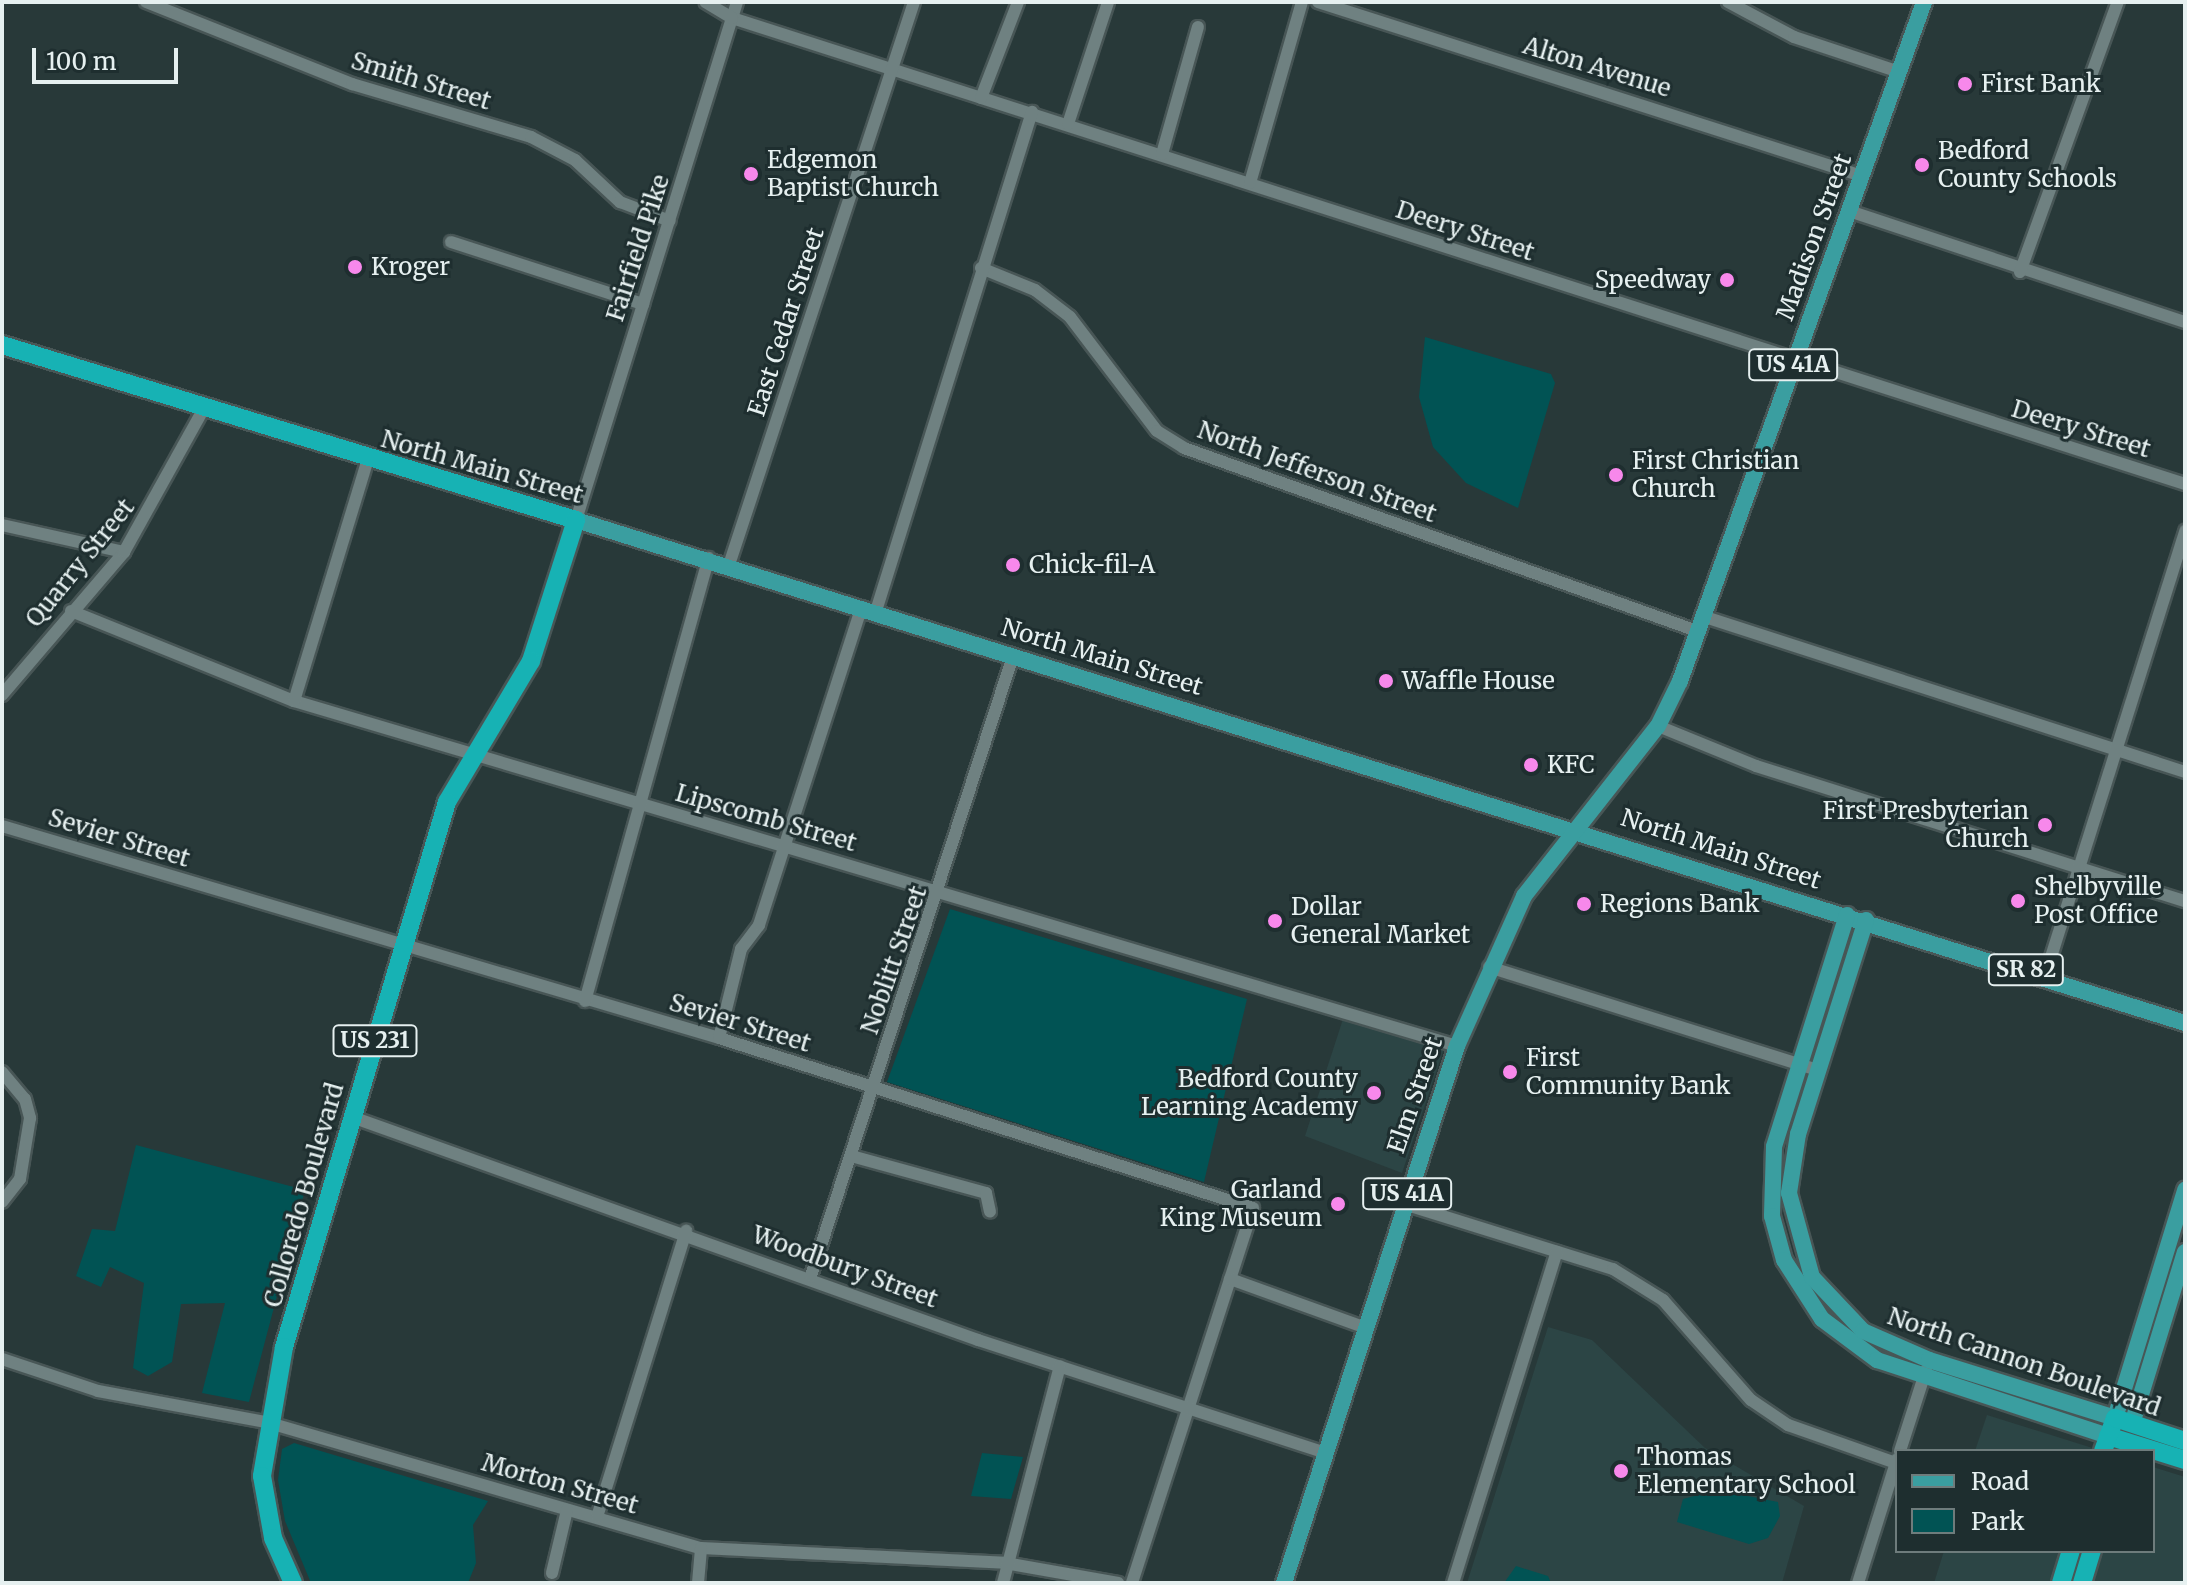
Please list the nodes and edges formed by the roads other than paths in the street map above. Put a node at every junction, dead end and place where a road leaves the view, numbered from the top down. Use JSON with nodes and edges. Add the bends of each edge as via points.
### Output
{"nodes":[{"id":1,"x":146,"y":2,"type":"edge"},
{"id":2,"x":705,"y":2,"type":"edge"},
{"id":3,"x":737,"y":2,"type":"edge"},
{"id":4,"x":914,"y":2,"type":"edge"},
{"id":5,"x":1018,"y":2,"type":"edge"},
{"id":6,"x":1108,"y":2,"type":"edge"},
{"id":7,"x":1302,"y":2,"type":"edge"},
{"id":8,"x":1318,"y":2,"type":"edge"},
{"id":9,"x":1728,"y":2,"type":"edge"},
{"id":10,"x":1924,"y":2,"type":"edge"},
{"id":11,"x":2118,"y":2,"type":"edge"},
{"id":12,"x":732,"y":18,"type":"junction"},
{"id":13,"x":1198,"y":27,"type":"dead end"},
{"id":14,"x":894,"y":66,"type":"junction"},
{"id":15,"x":1899,"y":72,"type":"junction"},
{"id":16,"x":981,"y":98,"type":"junction"},
{"id":17,"x":1032,"y":112,"type":"junction"},
{"id":18,"x":1068,"y":124,"type":"junction"},
{"id":19,"x":1162,"y":154,"type":"junction"},
{"id":20,"x":1862,"y":176,"type":"junction"},
{"id":21,"x":1250,"y":183,"type":"junction"},
{"id":22,"x":1849,"y":211,"type":"junction"},
{"id":23,"x":670,"y":221,"type":"junction"},
{"id":24,"x":451,"y":242,"type":"dead end"},
{"id":25,"x":981,"y":268,"type":"junction"},
{"id":26,"x":2020,"y":272,"type":"junction"},
{"id":27,"x":643,"y":304,"type":"junction"},
{"id":28,"x":2185,"y":322,"type":"edge"},
{"id":29,"x":2,"y":345,"type":"edge"},
{"id":30,"x":1793,"y":363,"type":"junction"},
{"id":31,"x":203,"y":410,"type":"junction"},
{"id":32,"x":368,"y":459,"type":"junction"},
{"id":33,"x":2185,"y":484,"type":"edge"},
{"id":34,"x":576,"y":520,"type":"junction"},
{"id":35,"x":2,"y":525,"type":"edge"},
{"id":36,"x":2185,"y":531,"type":"edge"},
{"id":37,"x":124,"y":552,"type":"junction"},
{"id":38,"x":709,"y":558,"type":"junction"},
{"id":39,"x":729,"y":565,"type":"junction"},
{"id":40,"x":869,"y":609,"type":"junction"},
{"id":41,"x":71,"y":611,"type":"junction"},
{"id":42,"x":1700,"y":623,"type":"junction"},
{"id":43,"x":1013,"y":656,"type":"junction"},
{"id":44,"x":2,"y":695,"type":"edge"},
{"id":45,"x":294,"y":701,"type":"junction"},
{"id":46,"x":1658,"y":726,"type":"junction"},
{"id":47,"x":2117,"y":750,"type":"junction"},
{"id":48,"x":470,"y":753,"type":"junction"},
{"id":49,"x":2185,"y":772,"type":"edge"},
{"id":50,"x":637,"y":803,"type":"junction"},
{"id":51,"x":2,"y":826,"type":"edge"},
{"id":52,"x":1578,"y":828,"type":"junction"},
{"id":53,"x":785,"y":848,"type":"junction"},
{"id":54,"x":2081,"y":866,"type":"junction"},
{"id":55,"x":942,"y":889,"type":"junction"},
{"id":56,"x":2185,"y":901,"type":"edge"},
{"id":57,"x":1847,"y":915,"type":"junction"},
{"id":58,"x":1866,"y":920,"type":"junction"},
{"id":59,"x":404,"y":944,"type":"junction"},
{"id":60,"x":1489,"y":967,"type":"junction"},
{"id":61,"x":2045,"y":976,"type":"junction"},
{"id":62,"x":585,"y":1001,"type":"junction"},
{"id":63,"x":2185,"y":1023,"type":"edge"},
{"id":64,"x":719,"y":1038,"type":"junction"},
{"id":65,"x":1457,"y":1046,"type":"junction"},
{"id":66,"x":1799,"y":1063,"type":"junction"},
{"id":67,"x":1818,"y":1070,"type":"junction"},
{"id":68,"x":2,"y":1072,"type":"edge"},
{"id":69,"x":873,"y":1087,"type":"junction"},
{"id":70,"x":352,"y":1117,"type":"junction"},
{"id":71,"x":851,"y":1156,"type":"junction"},
{"id":72,"x":2185,"y":1190,"type":"edge"},
{"id":73,"x":2,"y":1202,"type":"edge"},
{"id":74,"x":1404,"y":1204,"type":"junction"},
{"id":75,"x":990,"y":1212,"type":"dead end"},
{"id":76,"x":686,"y":1231,"type":"junction"},
{"id":77,"x":1557,"y":1252,"type":"junction"},
{"id":78,"x":2185,"y":1252,"type":"edge"},
{"id":79,"x":811,"y":1276,"type":"junction"},
{"id":80,"x":1230,"y":1279,"type":"junction"},
{"id":81,"x":2149,"y":1310,"type":"junction"},
{"id":82,"x":2165,"y":1315,"type":"junction"},
{"id":83,"x":1366,"y":1328,"type":"junction"},
{"id":84,"x":2,"y":1359,"type":"edge"},
{"id":85,"x":1929,"y":1360,"type":"junction"},
{"id":86,"x":1060,"y":1366,"type":"junction"},
{"id":87,"x":1923,"y":1379,"type":"junction"},
{"id":88,"x":1189,"y":1406,"type":"junction"},
{"id":89,"x":266,"y":1422,"type":"junction"},
{"id":90,"x":2118,"y":1437,"type":"edge"},
{"id":91,"x":2185,"y":1441,"type":"edge"},
{"id":92,"x":1901,"y":1449,"type":"edge"},
{"id":93,"x":2153,"y":1449,"type":"edge"},
{"id":94,"x":2155,"y":1450,"type":"edge"},
{"id":95,"x":1325,"y":1453,"type":"junction"},
{"id":96,"x":2185,"y":1460,"type":"edge"},
{"id":97,"x":1895,"y":1461,"type":"edge"},
{"id":98,"x":1895,"y":1464,"type":"edge"},
{"id":99,"x":567,"y":1510,"type":"junction"},
{"id":100,"x":597,"y":1517,"type":"junction"},
{"id":101,"x":701,"y":1548,"type":"junction"},
{"id":102,"x":2070,"y":1553,"type":"edge"},
{"id":103,"x":2091,"y":1553,"type":"edge"},
{"id":104,"x":1005,"y":1563,"type":"junction"},
{"id":105,"x":552,"y":1573,"type":"dead end"},
{"id":106,"x":293,"y":1583,"type":"edge"},
{"id":107,"x":698,"y":1583,"type":"edge"},
{"id":108,"x":1003,"y":1583,"type":"edge"},
{"id":109,"x":1118,"y":1583,"type":"edge"},
{"id":110,"x":1132,"y":1583,"type":"edge"},
{"id":111,"x":1284,"y":1583,"type":"edge"},
{"id":112,"x":1453,"y":1583,"type":"edge"},
{"id":113,"x":1858,"y":1583,"type":"edge"},
{"id":114,"x":2061,"y":1583,"type":"edge"},
{"id":115,"x":2082,"y":1583,"type":"edge"}],
"edges":[{"from":1,"to":23,"type":"street","name":"Smith Street","via":[[338,79],[531,137],[575,160],[620,202]]},
{"from":2,"to":12,"type":"street"},
{"from":3,"to":12,"type":"street","name":"Fairfield Pike"},
{"from":4,"to":14,"type":"street","name":"East Cedar Street"},
{"from":5,"to":16,"type":"street"},
{"from":6,"to":18,"type":"street"},
{"from":7,"to":21,"type":"street"},
{"from":8,"to":20,"type":"street","name":"Alton Avenue"},
{"from":9,"to":15,"type":"street","via":[[1794,37]]},
{"from":10,"to":15,"type":"main road","name":"Madison Street","number":"US 41A"},
{"from":11,"to":26,"type":"street"},
{"from":12,"to":14,"type":"street","name":"Deery Street"},
{"from":12,"to":23,"type":"street","name":"Fairfield Pike"},
{"from":13,"to":19,"type":"street"},
{"from":14,"to":16,"type":"street","name":"Deery Street"},
{"from":14,"to":39,"type":"street","name":"East Cedar Street"},
{"from":15,"to":20,"type":"main road","name":"Madison Street","number":"US 41A"},
{"from":16,"to":17,"type":"street","name":"Deery Street"},
{"from":17,"to":18,"type":"street","name":"Deery Street"},
{"from":17,"to":25,"type":"street"},
{"from":18,"to":19,"type":"street","name":"Deery Street"},
{"from":19,"to":21,"type":"street","name":"Deery Street"},
{"from":20,"to":22,"type":"main road","name":"Madison Street","number":"US 41A"},
{"from":21,"to":30,"type":"street","name":"Deery Street"},
{"from":22,"to":26,"type":"street"},
{"from":22,"to":30,"type":"main road","name":"Madison Street","number":"US 41A"},
{"from":23,"to":27,"type":"street","name":"Fairfield Pike"},
{"from":24,"to":27,"type":"street"},
{"from":25,"to":40,"type":"street"},
{"from":25,"to":42,"type":"street","name":"North Jefferson Street","via":[[1035,290],[1070,317],[1157,431],[1184,448]]},
{"from":26,"to":28,"type":"street"},
{"from":27,"to":34,"type":"street","name":"Fairfield Pike"},
{"from":29,"to":31,"type":"highway","name":"North Main Street"},
{"from":30,"to":33,"type":"street","name":"Deery Street"},
{"from":30,"to":42,"type":"main road","name":"Madison Street","number":"US 41A"},
{"from":31,"to":32,"type":"highway","name":"North Main Street"},
{"from":31,"to":37,"type":"street","name":"Quarry Street"},
{"from":32,"to":34,"type":"highway","name":"North Main Street"},
{"from":32,"to":45,"type":"street"},
{"from":34,"to":38,"type":"main road","name":"North Main Street"},
{"from":34,"to":48,"type":"highway","name":"Colloredo Boulevard","number":"US 231","via":[[531,661]]},
{"from":35,"to":37,"type":"street"},
{"from":36,"to":47,"type":"street"},
{"from":37,"to":41,"type":"street","name":"Quarry Street"},
{"from":38,"to":39,"type":"main road","name":"North Main Street"},
{"from":38,"to":50,"type":"street"},
{"from":39,"to":40,"type":"main road","name":"North Main Street"},
{"from":40,"to":43,"type":"main road","name":"North Main Street"},
{"from":40,"to":53,"type":"street"},
{"from":41,"to":44,"type":"street","name":"Quarry Street"},
{"from":41,"to":45,"type":"street","name":"Lipscomb Street"},
{"from":42,"to":46,"type":"main road","name":"Madison Street","number":"US 41A"},
{"from":42,"to":47,"type":"street","name":"North Jefferson Street"},
{"from":43,"to":52,"type":"main road","name":"North Main Street"},
{"from":43,"to":55,"type":"street","name":"Noblitt Street"},
{"from":45,"to":48,"type":"street","name":"Lipscomb Street"},
{"from":46,"to":52,"type":"main road","name":"Madison Street","number":"US 41A"},
{"from":46,"to":54,"type":"street","via":[[1756,766]]},
{"from":47,"to":49,"type":"street","name":"North Jefferson Street"},
{"from":47,"to":54,"type":"street"},
{"from":48,"to":50,"type":"street","name":"Lipscomb Street"},
{"from":48,"to":59,"type":"highway","name":"Colloredo Boulevard","number":"US 231","via":[[447,802]]},
{"from":50,"to":53,"type":"street","name":"Lipscomb Street"},
{"from":50,"to":62,"type":"street"},
{"from":51,"to":59,"type":"street","name":"Sevier Street"},
{"from":52,"to":57,"type":"main road","name":"North Main Street"},
{"from":52,"to":60,"type":"main road","name":"Elm Street","number":"US 41A","via":[[1546,861]]},
{"from":53,"to":55,"type":"street","name":"Lipscomb Street"},
{"from":53,"to":64,"type":"street","via":[[759,925],[741,949]]},
{"from":54,"to":56,"type":"street"},
{"from":54,"to":61,"type":"street"},
{"from":55,"to":65,"type":"street","name":"Lipscomb Street"},
{"from":55,"to":69,"type":"street","name":"Noblitt Street"},
{"from":57,"to":58,"type":"main road","name":"North Main Street","number":"SR 82"},
{"from":57,"to":66,"type":"main road","name":"North Cannon Boulevard"},
{"from":58,"to":61,"type":"main road","name":"North Main Street","number":"SR 82"},
{"from":58,"to":67,"type":"main road","name":"North Cannon Boulevard"},
{"from":59,"to":62,"type":"street","name":"Sevier Street"},
{"from":59,"to":70,"type":"highway","name":"Colloredo Boulevard","number":"US 231"},
{"from":60,"to":65,"type":"main road","name":"Elm Street","number":"US 41A"},
{"from":60,"to":66,"type":"street"},
{"from":61,"to":63,"type":"main road","name":"North Main Street","number":"SR 82"},
{"from":62,"to":64,"type":"street","name":"Sevier Street"},
{"from":64,"to":69,"type":"street","name":"Sevier Street"},
{"from":65,"to":74,"type":"main road","name":"Elm Street","number":"US 41A"},
{"from":66,"to":67,"type":"street"},
{"from":66,"to":87,"type":"main road","name":"North Cannon Boulevard","via":[[1771,1174],[1772,1216],[1784,1260],[1836,1334]]},
{"from":67,"to":85,"type":"main road","name":"North Cannon Boulevard","via":[[1790,1169],[1790,1212],[1800,1252],[1833,1305],[1863,1331]]},
{"from":68,"to":73,"type":"street","via":[[25,1099],[30,1118],[20,1179]]},
{"from":69,"to":71,"type":"street","name":"Noblitt Street"},
{"from":69,"to":80,"type":"street","name":"Sevier Street","via":[[1253,1208]]},
{"from":70,"to":76,"type":"street","name":"Woodbury Street"},
{"from":70,"to":89,"type":"highway","name":"Colloredo Boulevard","number":"US 231"},
{"from":71,"to":75,"type":"street","via":[[986,1193]]},
{"from":71,"to":79,"type":"street","name":"Noblitt Street"},
{"from":72,"to":81,"type":"main road"},
{"from":74,"to":77,"type":"street"},
{"from":74,"to":83,"type":"main road","name":"Elm Street","number":"US 41A"},
{"from":76,"to":79,"type":"street","name":"Woodbury Street"},
{"from":76,"to":100,"type":"street"},
{"from":77,"to":97,"type":"street","via":[[1613,1269],[1663,1300],[1751,1400],[1788,1425]]},
{"from":77,"to":112,"type":"street"},
{"from":78,"to":82,"type":"main road"},
{"from":79,"to":86,"type":"street","name":"Woodbury Street"},
{"from":80,"to":83,"type":"street"},
{"from":80,"to":88,"type":"street"},
{"from":81,"to":82,"type":"street"},
{"from":81,"to":90,"type":"main road"},
{"from":82,"to":90,"type":"main road"},
{"from":83,"to":95,"type":"main road","name":"Elm Street","number":"US 41A"},
{"from":84,"to":89,"type":"street","name":"Morton Street","via":[[98,1391]]},
{"from":85,"to":87,"type":"street"},
{"from":85,"to":90,"type":"main road","name":"North Cannon Boulevard"},
{"from":86,"to":88,"type":"street","name":"Woodbury Street"},
{"from":86,"to":104,"type":"street"},
{"from":87,"to":90,"type":"main road","name":"North Cannon Boulevard"},
{"from":87,"to":92,"type":"street"},
{"from":88,"to":95,"type":"street","name":"Woodbury Street"},
{"from":88,"to":110,"type":"street"},
{"from":89,"to":99,"type":"street","name":"Morton Street"},
{"from":89,"to":106,"type":"highway","name":"Colloredo Boulevard","number":"US 231","via":[[262,1476],[273,1538]]},
{"from":90,"to":91,"type":"highway","name":"North Cannon Boulevard"},
{"from":90,"to":93,"type":"highway","name":"North Cannon Boulevard"},
{"from":94,"to":96,"type":"highway","name":"North Cannon Boulevard"},
{"from":95,"to":111,"type":"main road","name":"Elm Street","number":"US 41A"},
{"from":98,"to":113,"type":"street"},
{"from":99,"to":100,"type":"street","name":"Morton Street"},
{"from":99,"to":105,"type":"street"},
{"from":100,"to":101,"type":"street","name":"Morton Street"},
{"from":101,"to":104,"type":"street","name":"Morton Street"},
{"from":101,"to":107,"type":"street"},
{"from":102,"to":114,"type":"highway"},
{"from":103,"to":115,"type":"highway"},
{"from":104,"to":108,"type":"street"},
{"from":104,"to":109,"type":"street","name":"Morton Street"}]}
